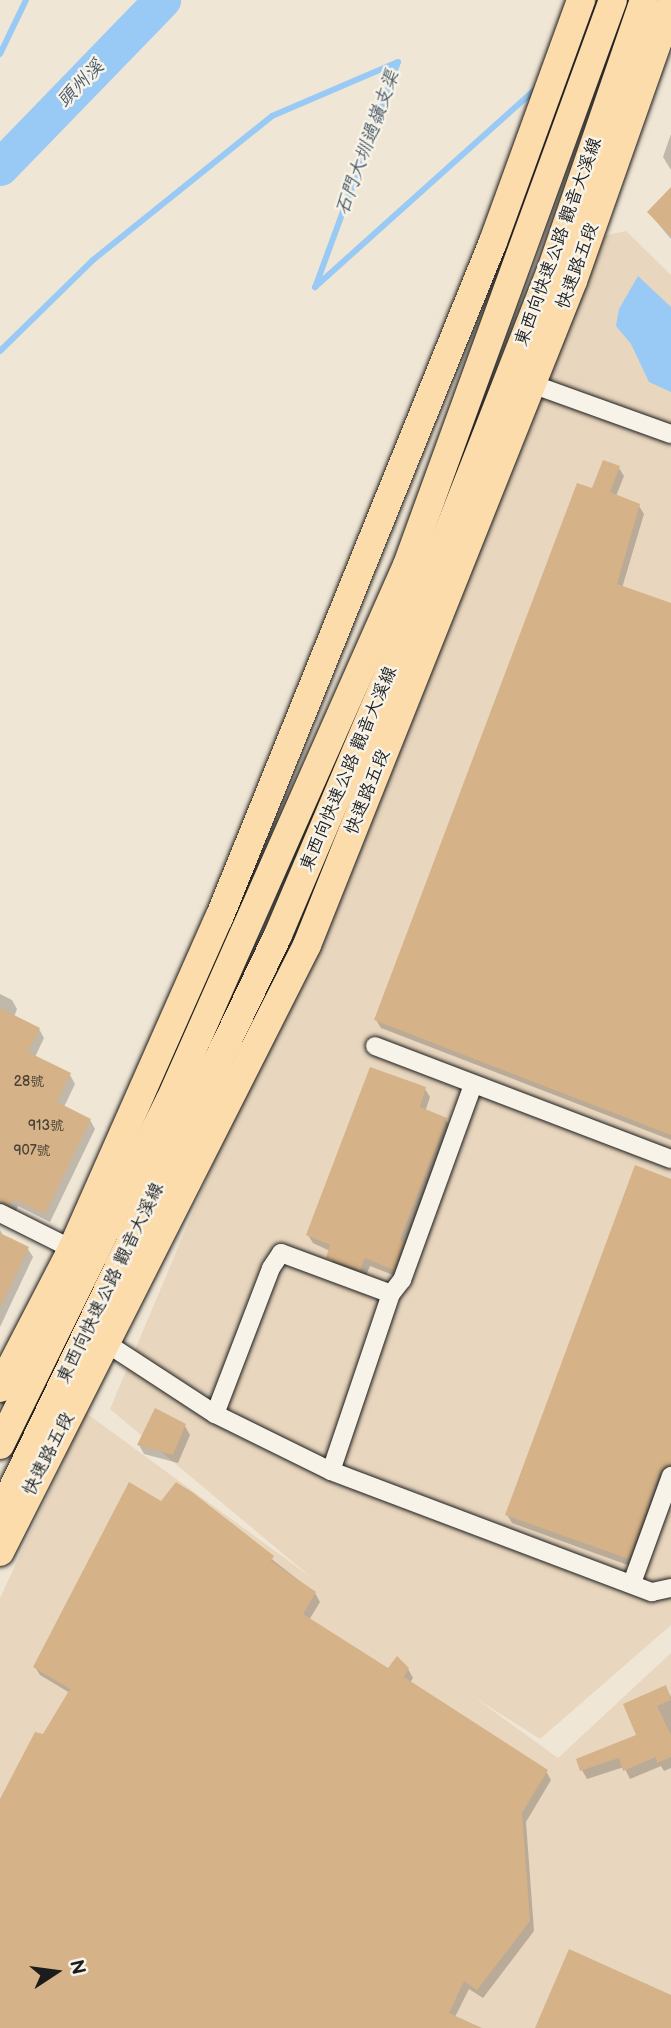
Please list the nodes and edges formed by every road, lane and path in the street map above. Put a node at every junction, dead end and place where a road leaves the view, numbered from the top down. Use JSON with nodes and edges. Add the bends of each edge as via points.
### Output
{"nodes":[{"id":1,"x":613,"y":0,"type":"edge"},
{"id":2,"x":644,"y":0,"type":"edge"},
{"id":3,"x":671,"y":4,"type":"edge"},
{"id":4,"x":578,"y":10,"type":"edge"},
{"id":5,"x":532,"y":384,"type":"junction"},
{"id":6,"x":671,"y":434,"type":"edge"},
{"id":7,"x":375,"y":1046,"type":"dead end"},
{"id":8,"x":473,"y":1085,"type":"junction"},
{"id":9,"x":671,"y":1158,"type":"edge"},
{"id":10,"x":0,"y":1213,"type":"edge"},
{"id":11,"x":72,"y":1249,"type":"junction"},
{"id":12,"x":391,"y":1294,"type":"junction"},
{"id":13,"x":106,"y":1343,"type":"junction"},
{"id":14,"x":0,"y":1388,"type":"edge"},
{"id":15,"x":215,"y":1414,"type":"junction"},
{"id":16,"x":0,"y":1446,"type":"edge"},
{"id":17,"x":331,"y":1471,"type":"junction"},
{"id":18,"x":671,"y":1476,"type":"edge"},
{"id":19,"x":0,"y":1515,"type":"edge"},
{"id":20,"x":0,"y":1552,"type":"edge"},
{"id":21,"x":632,"y":1583,"type":"junction"},
{"id":22,"x":671,"y":1588,"type":"edge"}],
"edges":[{"from":1,"to":16,"type":"main road","name":"東西向快速公路 觀音大溪線","via":[[407,565],[181,1075]]},
{"from":2,"to":19,"type":"main road","name":"東西向快速公路 觀音大溪線","via":[[551,270],[435,566],[278,935]]},
{"from":3,"to":5,"type":"main road","name":"快速路五段"},
{"from":4,"to":11,"type":"main road","via":[[493,242],[361,573],[219,918]]},
{"from":5,"to":6,"type":"street"},
{"from":5,"to":13,"type":"main road","name":"快速路五段","via":[[307,945]]},
{"from":7,"to":8,"type":"street"},
{"from":8,"to":9,"type":"street"},
{"from":8,"to":12,"type":"street","via":[[402,1280]]},
{"from":10,"to":11,"type":"street"},
{"from":11,"to":14,"type":"main road"},
{"from":12,"to":15,"type":"street","via":[[281,1253],[271,1268]]},
{"from":12,"to":17,"type":"street"},
{"from":13,"to":15,"type":"street"},
{"from":13,"to":20,"type":"main road","name":"快速路五段"},
{"from":15,"to":17,"type":"street"},
{"from":17,"to":21,"type":"street"},
{"from":18,"to":21,"type":"street"},
{"from":21,"to":22,"type":"street","via":[[652,1592]]}]}
